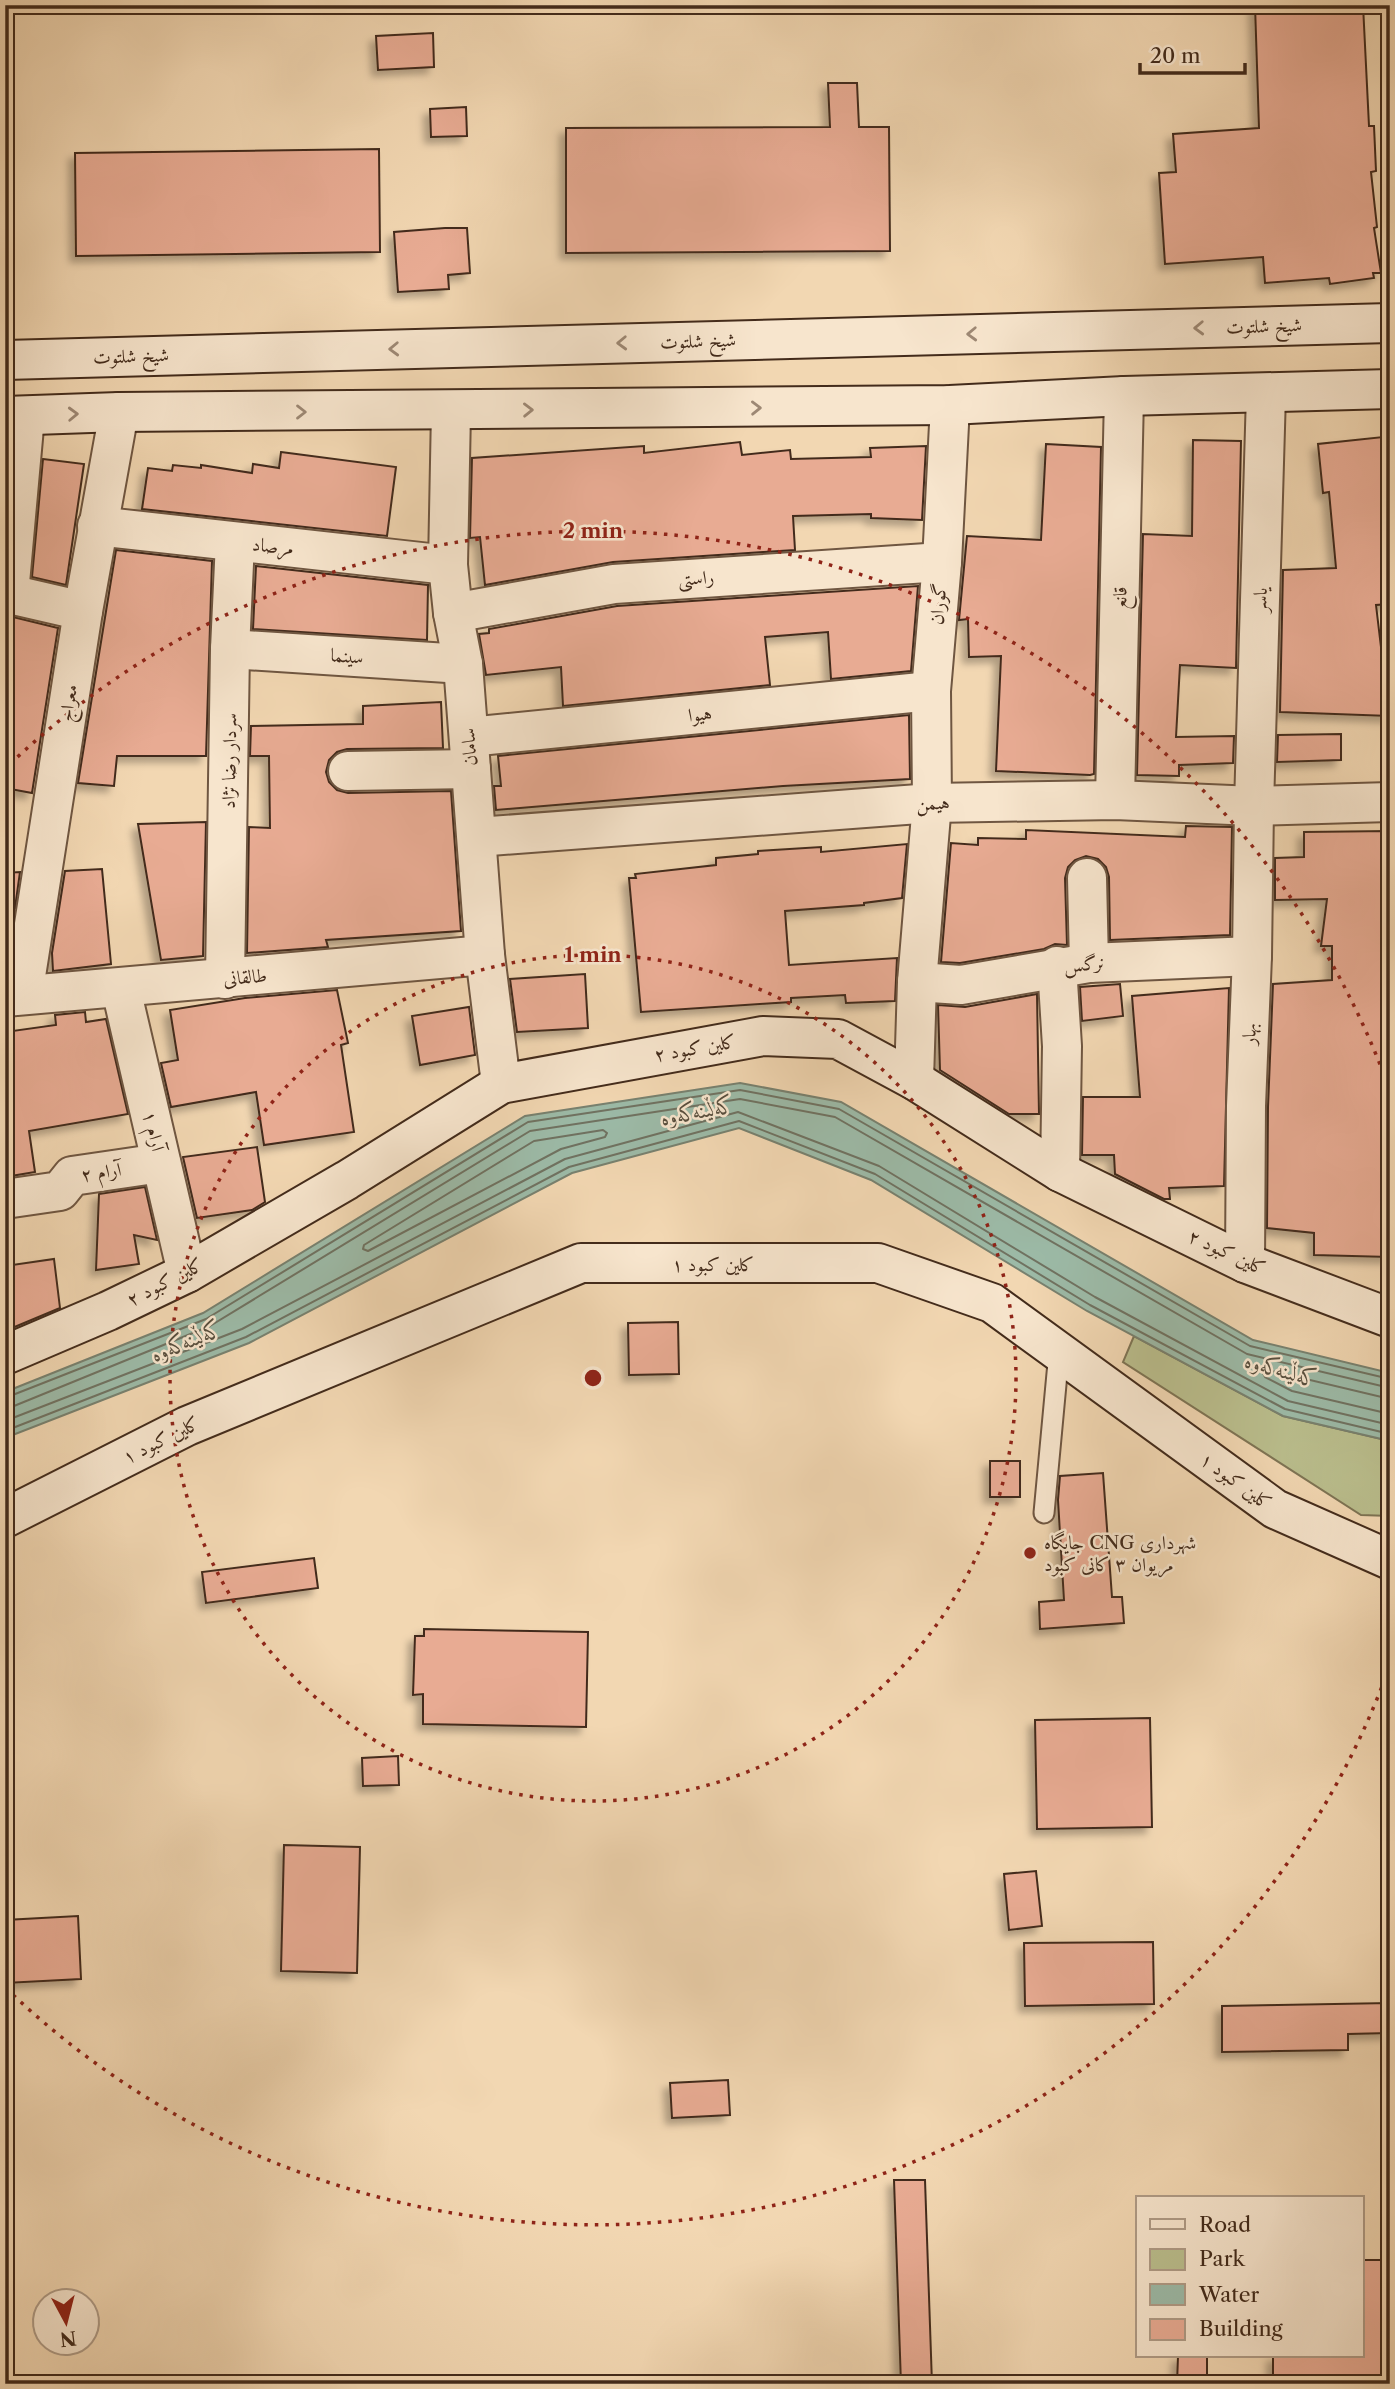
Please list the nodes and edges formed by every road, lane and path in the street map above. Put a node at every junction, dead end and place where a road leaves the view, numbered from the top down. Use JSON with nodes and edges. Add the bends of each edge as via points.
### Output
{"nodes":[{"id":1,"x":1390,"y":323,"type":"edge"},
{"id":2,"x":5,"y":360,"type":"edge"},
{"id":3,"x":1390,"y":389,"type":"edge"},
{"id":4,"x":1266,"y":394,"type":"junction"},
{"id":5,"x":1124,"y":396,"type":"junction"},
{"id":6,"x":950,"y":405,"type":"junction"},
{"id":7,"x":451,"y":411,"type":"junction"},
{"id":8,"x":119,"y":412,"type":"junction"},
{"id":9,"x":15,"y":416,"type":"edge"},
{"id":10,"x":97,"y":526,"type":"junction"},
{"id":11,"x":235,"y":542,"type":"junction"},
{"id":12,"x":942,"y":562,"type":"junction"},
{"id":13,"x":449,"y":565,"type":"junction"},
{"id":14,"x":7,"y":593,"type":"edge"},
{"id":15,"x":83,"y":611,"type":"junction"},
{"id":16,"x":453,"y":613,"type":"junction"},
{"id":17,"x":230,"y":649,"type":"junction"},
{"id":18,"x":463,"y":664,"type":"junction"},
{"id":19,"x":931,"y":691,"type":"junction"},
{"id":20,"x":470,"y":753,"type":"junction"},
{"id":21,"x":348,"y":771,"type":"dead end"},
{"id":22,"x":1115,"y":800,"type":"junction"},
{"id":23,"x":1390,"y":802,"type":"edge"},
{"id":24,"x":932,"y":803,"type":"junction"},
{"id":25,"x":1254,"y":806,"type":"junction"},
{"id":26,"x":477,"y":837,"type":"junction"},
{"id":27,"x":1087,"y":878,"type":"dead end"},
{"id":28,"x":485,"y":955,"type":"junction"},
{"id":29,"x":1252,"y":956,"type":"junction"},
{"id":30,"x":1073,"y":964,"type":"junction"},
{"id":31,"x":225,"y":979,"type":"junction"},
{"id":32,"x":917,"y":982,"type":"junction"},
{"id":33,"x":121,"y":989,"type":"junction"},
{"id":34,"x":14,"y":996,"type":"edge"},
{"id":35,"x":914,"y":1080,"type":"junction"},
{"id":36,"x":502,"y":1084,"type":"junction"},
{"id":37,"x":161,"y":1163,"type":"junction"},
{"id":38,"x":1060,"y":1172,"type":"junction"},
{"id":39,"x":5,"y":1199,"type":"edge"},
{"id":40,"x":1245,"y":1263,"type":"junction"},
{"id":41,"x":187,"y":1273,"type":"junction"},
{"id":42,"x":1390,"y":1318,"type":"edge"},
{"id":43,"x":1059,"y":1352,"type":"junction"},
{"id":44,"x":5,"y":1354,"type":"edge"},
{"id":45,"x":1044,"y":1513,"type":"dead end"},
{"id":46,"x":5,"y":1518,"type":"edge"},
{"id":47,"x":1390,"y":1560,"type":"edge"}],
"edges":[{"from":1,"to":2,"type":"street","name":"شیخ شلتوت","one_way":true},
{"from":3,"to":4,"type":"street"},
{"from":4,"to":5,"type":"street"},
{"from":4,"to":25,"type":"street","name":"یاسر"},
{"from":5,"to":6,"type":"street"},
{"from":5,"to":22,"type":"street","name":"قانع"},
{"from":7,"to":6,"type":"street","one_way":true},
{"from":6,"to":12,"type":"street","name":"گوران"},
{"from":8,"to":7,"type":"street","one_way":true},
{"from":7,"to":13,"type":"street","name":"سامان"},
{"from":9,"to":8,"type":"street","one_way":true},
{"from":8,"to":10,"type":"street","name":"معراج"},
{"from":9,"to":14,"type":"street"},
{"from":10,"to":11,"type":"street","name":"مرصاد"},
{"from":10,"to":15,"type":"street","name":"معراج"},
{"from":11,"to":13,"type":"street","name":"مرصاد"},
{"from":11,"to":17,"type":"street","name":"سردار رضا نژاد"},
{"from":12,"to":16,"type":"street","name":"راستی","via":[[614,584]]},
{"from":12,"to":19,"type":"street","name":"گوران"},
{"from":13,"to":16,"type":"street","name":"سامان"},
{"from":14,"to":15,"type":"street"},
{"from":15,"to":34,"type":"street","name":"معراج"},
{"from":16,"to":18,"type":"street","name":"سامان"},
{"from":17,"to":18,"type":"street","name":"سینما"},
{"from":17,"to":31,"type":"street","name":"سردار رضا نژاد"},
{"from":18,"to":20,"type":"street","name":"سامان"},
{"from":19,"to":20,"type":"street","name":"هیوا"},
{"from":19,"to":24,"type":"street","name":"گوران"},
{"from":20,"to":21,"type":"street","name":"هیوا"},
{"from":20,"to":26,"type":"street","name":"سامان"},
{"from":22,"to":24,"type":"street","name":"هیمن"},
{"from":22,"to":25,"type":"street","name":"هیمن"},
{"from":23,"to":25,"type":"street","name":"هیمن"},
{"from":24,"to":26,"type":"street","name":"هیمن"},
{"from":24,"to":32,"type":"street","name":"گوران"},
{"from":25,"to":29,"type":"street","name":"بهار"},
{"from":26,"to":28,"type":"street","name":"سامان"},
{"from":27,"to":30,"type":"street"},
{"from":28,"to":31,"type":"street","name":"طالقانی"},
{"from":28,"to":36,"type":"street","name":"سامان"},
{"from":29,"to":30,"type":"street","name":"نرگس"},
{"from":29,"to":40,"type":"street","name":"بهار"},
{"from":30,"to":32,"type":"street","name":"نرگس","via":[[961,985]]},
{"from":30,"to":38,"type":"street","via":[[1062,1046]]},
{"from":31,"to":33,"type":"street","name":"طالقانی"},
{"from":32,"to":35,"type":"street","name":"گوران"},
{"from":33,"to":34,"type":"street","name":"طالقانی"},
{"from":33,"to":37,"type":"street","name":"آرام ۱"},
{"from":35,"to":36,"type":"street","name":"کلین کبود ۲","via":[[838,1040],[762,1036]]},
{"from":35,"to":38,"type":"street","name":"کلین کبود ۲"},
{"from":36,"to":41,"type":"street","name":"کلین کبود ۲"},
{"from":37,"to":39,"type":"street","name":"آرام ۲","via":[[72,1176],[60,1191]]},
{"from":37,"to":41,"type":"street","name":"آرام ۱"},
{"from":38,"to":40,"type":"street","name":"کلین کبود ۲"},
{"from":40,"to":42,"type":"street","name":"کلین کبود ۲"},
{"from":41,"to":44,"type":"street","name":"کلین کبود ۲"},
{"from":43,"to":45,"type":"lane"},
{"from":43,"to":46,"type":"street","name":"کلین کبود ۱","via":[[992,1303],[877,1264],[581,1263],[187,1426]]},
{"from":43,"to":47,"type":"street","name":"کلین کبود ۱","via":[[1275,1509]]}]}
